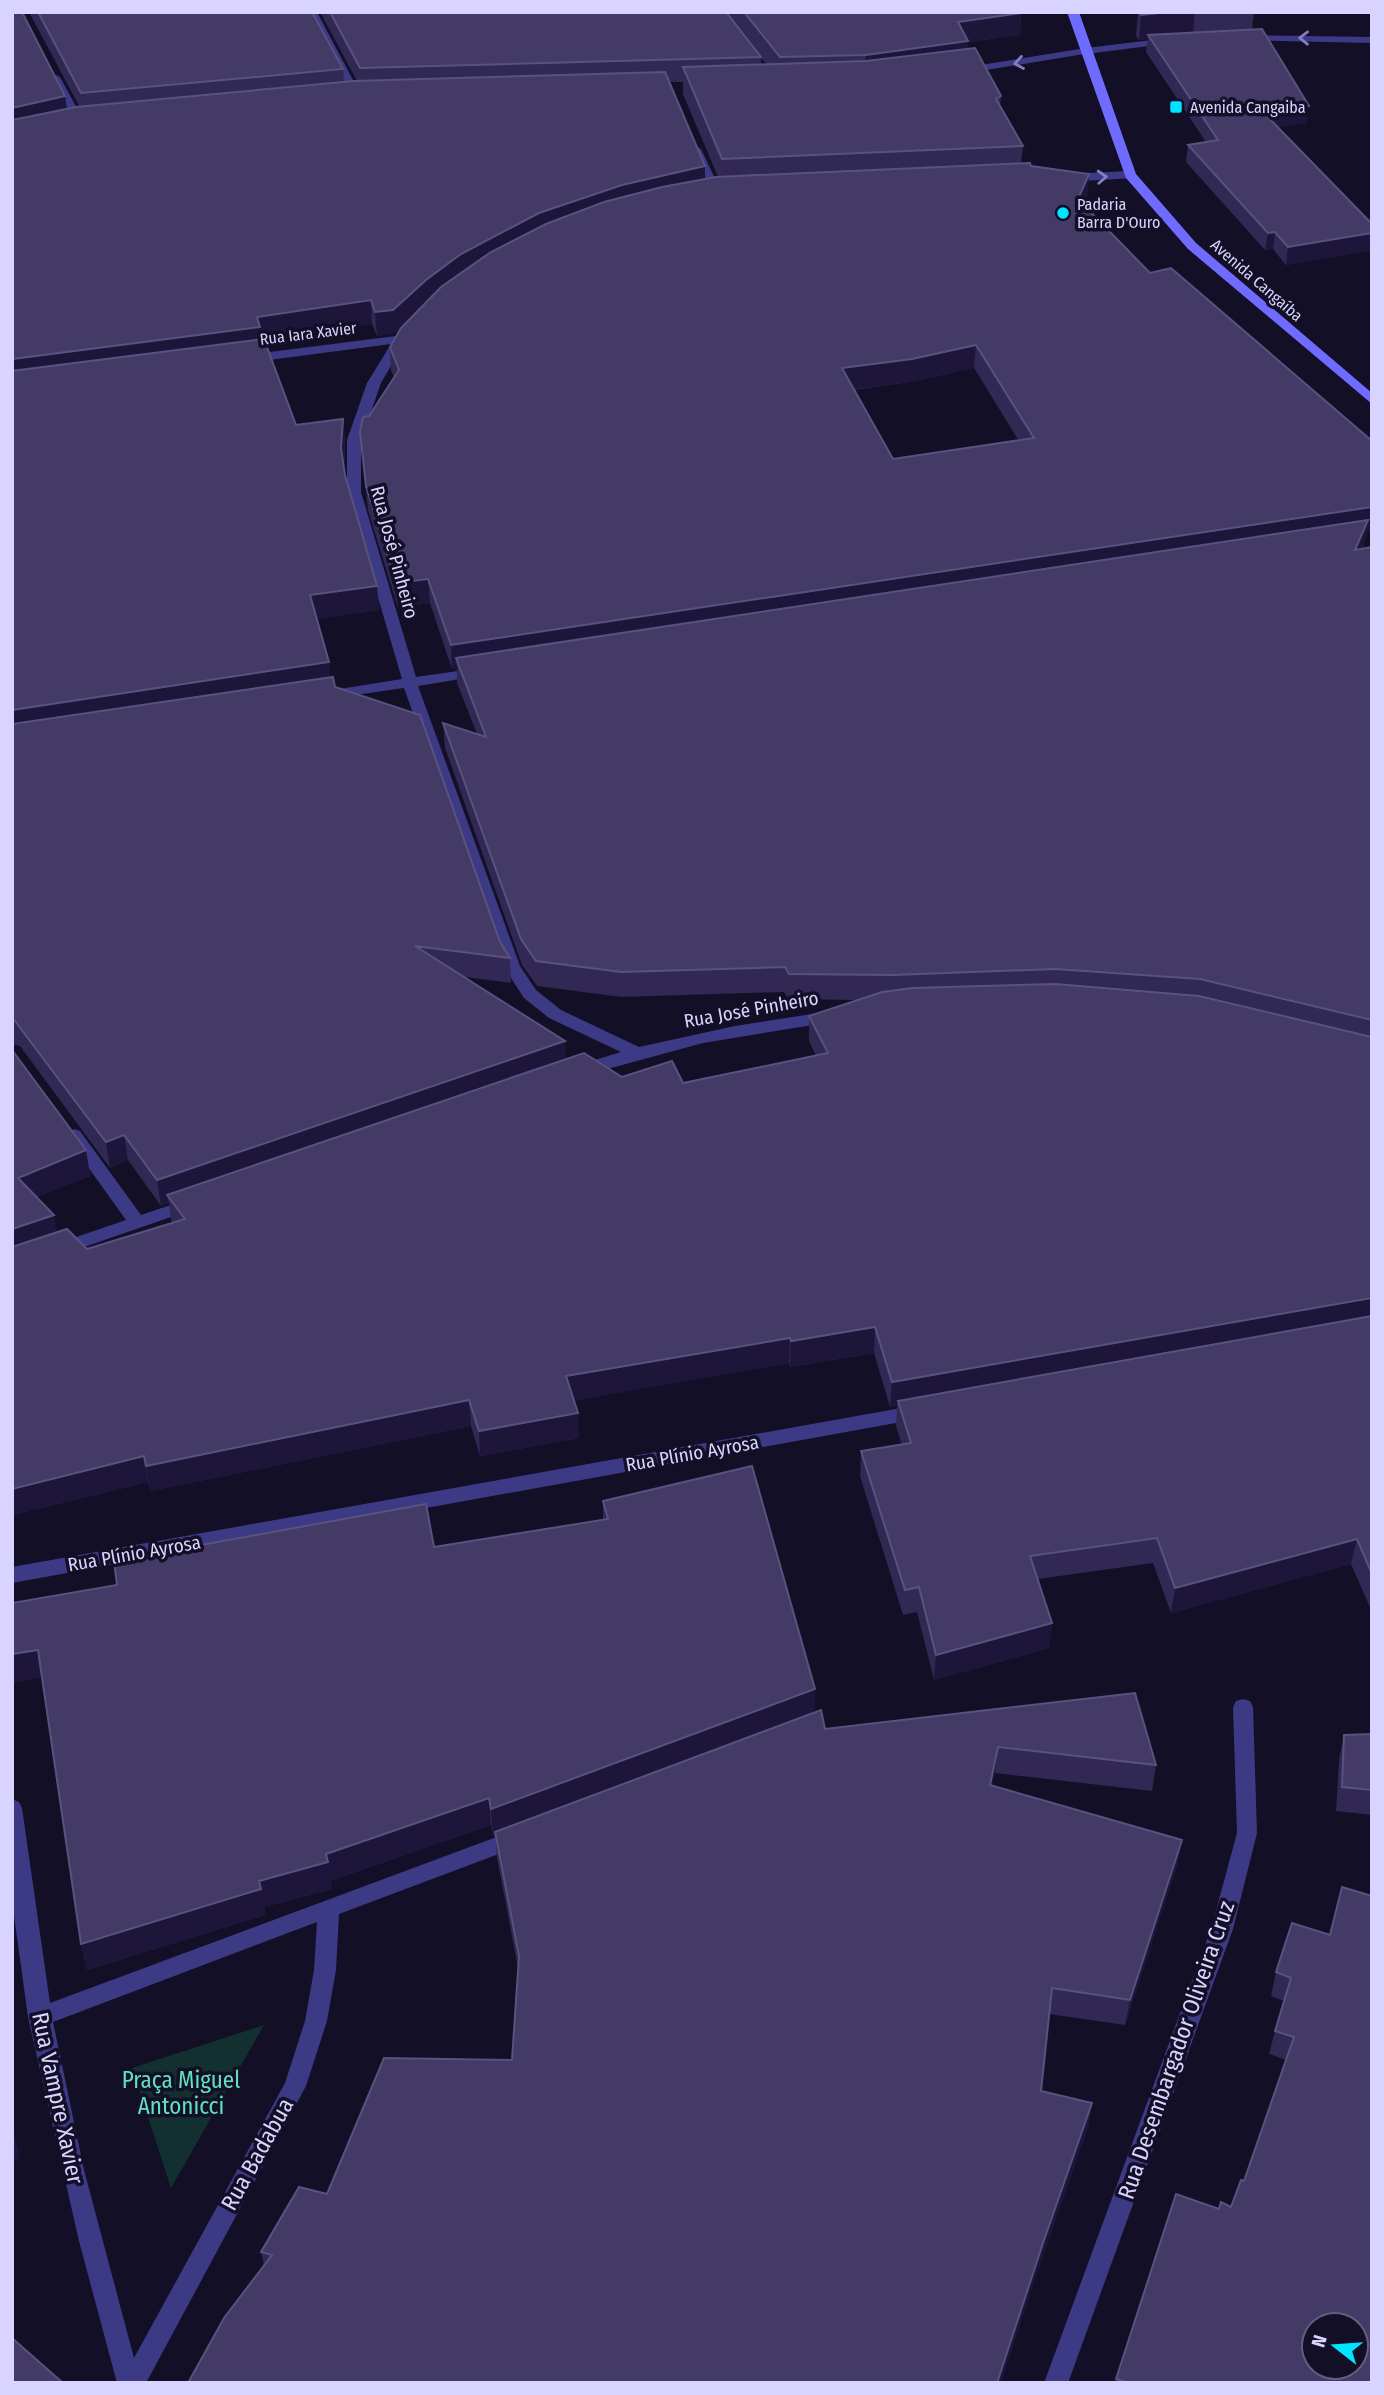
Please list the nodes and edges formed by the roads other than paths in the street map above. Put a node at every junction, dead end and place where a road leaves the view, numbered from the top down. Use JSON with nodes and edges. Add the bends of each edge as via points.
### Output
{"nodes":[{"id":1,"x":311,"y":12,"type":"edge"},
{"id":2,"x":1073,"y":12,"type":"edge"},
{"id":3,"x":1234,"y":38,"type":"edge"},
{"id":4,"x":1372,"y":40,"type":"edge"},
{"id":5,"x":1183,"y":41,"type":"edge"},
{"id":6,"x":1086,"y":51,"type":"junction"},
{"id":7,"x":46,"y":62,"type":"edge"},
{"id":8,"x":946,"y":74,"type":"edge"},
{"id":9,"x":356,"y":97,"type":"junction"},
{"id":10,"x":370,"y":97,"type":"edge"},
{"id":11,"x":343,"y":99,"type":"edge"},
{"id":12,"x":65,"y":126,"type":"edge"},
{"id":13,"x":689,"y":134,"type":"edge"},
{"id":14,"x":1130,"y":176,"type":"junction"},
{"id":15,"x":1047,"y":179,"type":"edge"},
{"id":16,"x":717,"y":194,"type":"edge"},
{"id":17,"x":416,"y":323,"type":"edge"},
{"id":18,"x":400,"y":339,"type":"junction"},
{"id":19,"x":234,"y":360,"type":"edge"},
{"id":20,"x":1372,"y":400,"type":"edge"},
{"id":21,"x":492,"y":670,"type":"edge"},
{"id":22,"x":410,"y":683,"type":"junction"},
{"id":23,"x":314,"y":697,"type":"edge"},
{"id":24,"x":842,"y":1015,"type":"edge"},
{"id":25,"x":635,"y":1052,"type":"junction"},
{"id":26,"x":557,"y":1079,"type":"edge"},
{"id":27,"x":60,"y":1116,"type":"edge"},
{"id":28,"x":204,"y":1200,"type":"edge"},
{"id":29,"x":138,"y":1223,"type":"junction"},
{"id":30,"x":12,"y":1266,"type":"edge"},
{"id":31,"x":932,"y":1410,"type":"edge"},
{"id":32,"x":12,"y":1574,"type":"edge"},
{"id":33,"x":1243,"y":1707,"type":"dead end"},
{"id":34,"x":12,"y":1808,"type":"edge"},
{"id":35,"x":535,"y":1832,"type":"edge"},
{"id":36,"x":329,"y":1909,"type":"junction"},
{"id":37,"x":39,"y":2017,"type":"junction"},
{"id":38,"x":131,"y":2383,"type":"edge"},
{"id":39,"x":1056,"y":2383,"type":"edge"}],
"edges":[{"from":1,"to":9,"type":"street"},
{"from":2,"to":6,"type":"main road"},
{"from":4,"to":3,"type":"street","one_way":true},
{"from":5,"to":6,"type":"street"},
{"from":6,"to":8,"type":"street","one_way":true},
{"from":6,"to":14,"type":"main road"},
{"from":7,"to":12,"type":"street","via":[[85,123]]},
{"from":9,"to":10,"type":"street"},
{"from":9,"to":11,"type":"street"},
{"from":13,"to":16,"type":"street"},
{"from":15,"to":14,"type":"street","one_way":true},
{"from":14,"to":20,"type":"main road","name":"Avenida Cangaíba","via":[[1192,246]]},
{"from":17,"to":18,"type":"street","name":"Rua José Pinheiro"},
{"from":18,"to":19,"type":"street","name":"Rua Iara Xavier"},
{"from":18,"to":22,"type":"street","name":"Rua José Pinheiro","via":[[374,383],[354,440],[354,492]]},
{"from":21,"to":22,"type":"street"},
{"from":22,"to":23,"type":"street"},
{"from":22,"to":25,"type":"street","name":"Rua José Pinheiro","via":[[512,967],[530,994],[555,1014]]},
{"from":24,"to":25,"type":"street","name":"Rua José Pinheiro"},
{"from":25,"to":26,"type":"street","name":"Rua José Pinheiro"},
{"from":27,"to":29,"type":"street"},
{"from":28,"to":29,"type":"street"},
{"from":29,"to":30,"type":"street"},
{"from":31,"to":32,"type":"street","name":"Rua Plínio Ayrosa"},
{"from":33,"to":39,"type":"street","name":"Rua Desembargador Oliveira Cruz","via":[[1247,1833],[1222,1929]]},
{"from":34,"to":37,"type":"street","name":"Rua Vampre Xavier"},
{"from":35,"to":36,"type":"street"},
{"from":36,"to":37,"type":"street"},
{"from":36,"to":38,"type":"street","name":"Rua Badabua","via":[[316,2021],[295,2085]]},
{"from":37,"to":38,"type":"street","name":"Rua Vampre Xavier","via":[[92,2254]]}]}
